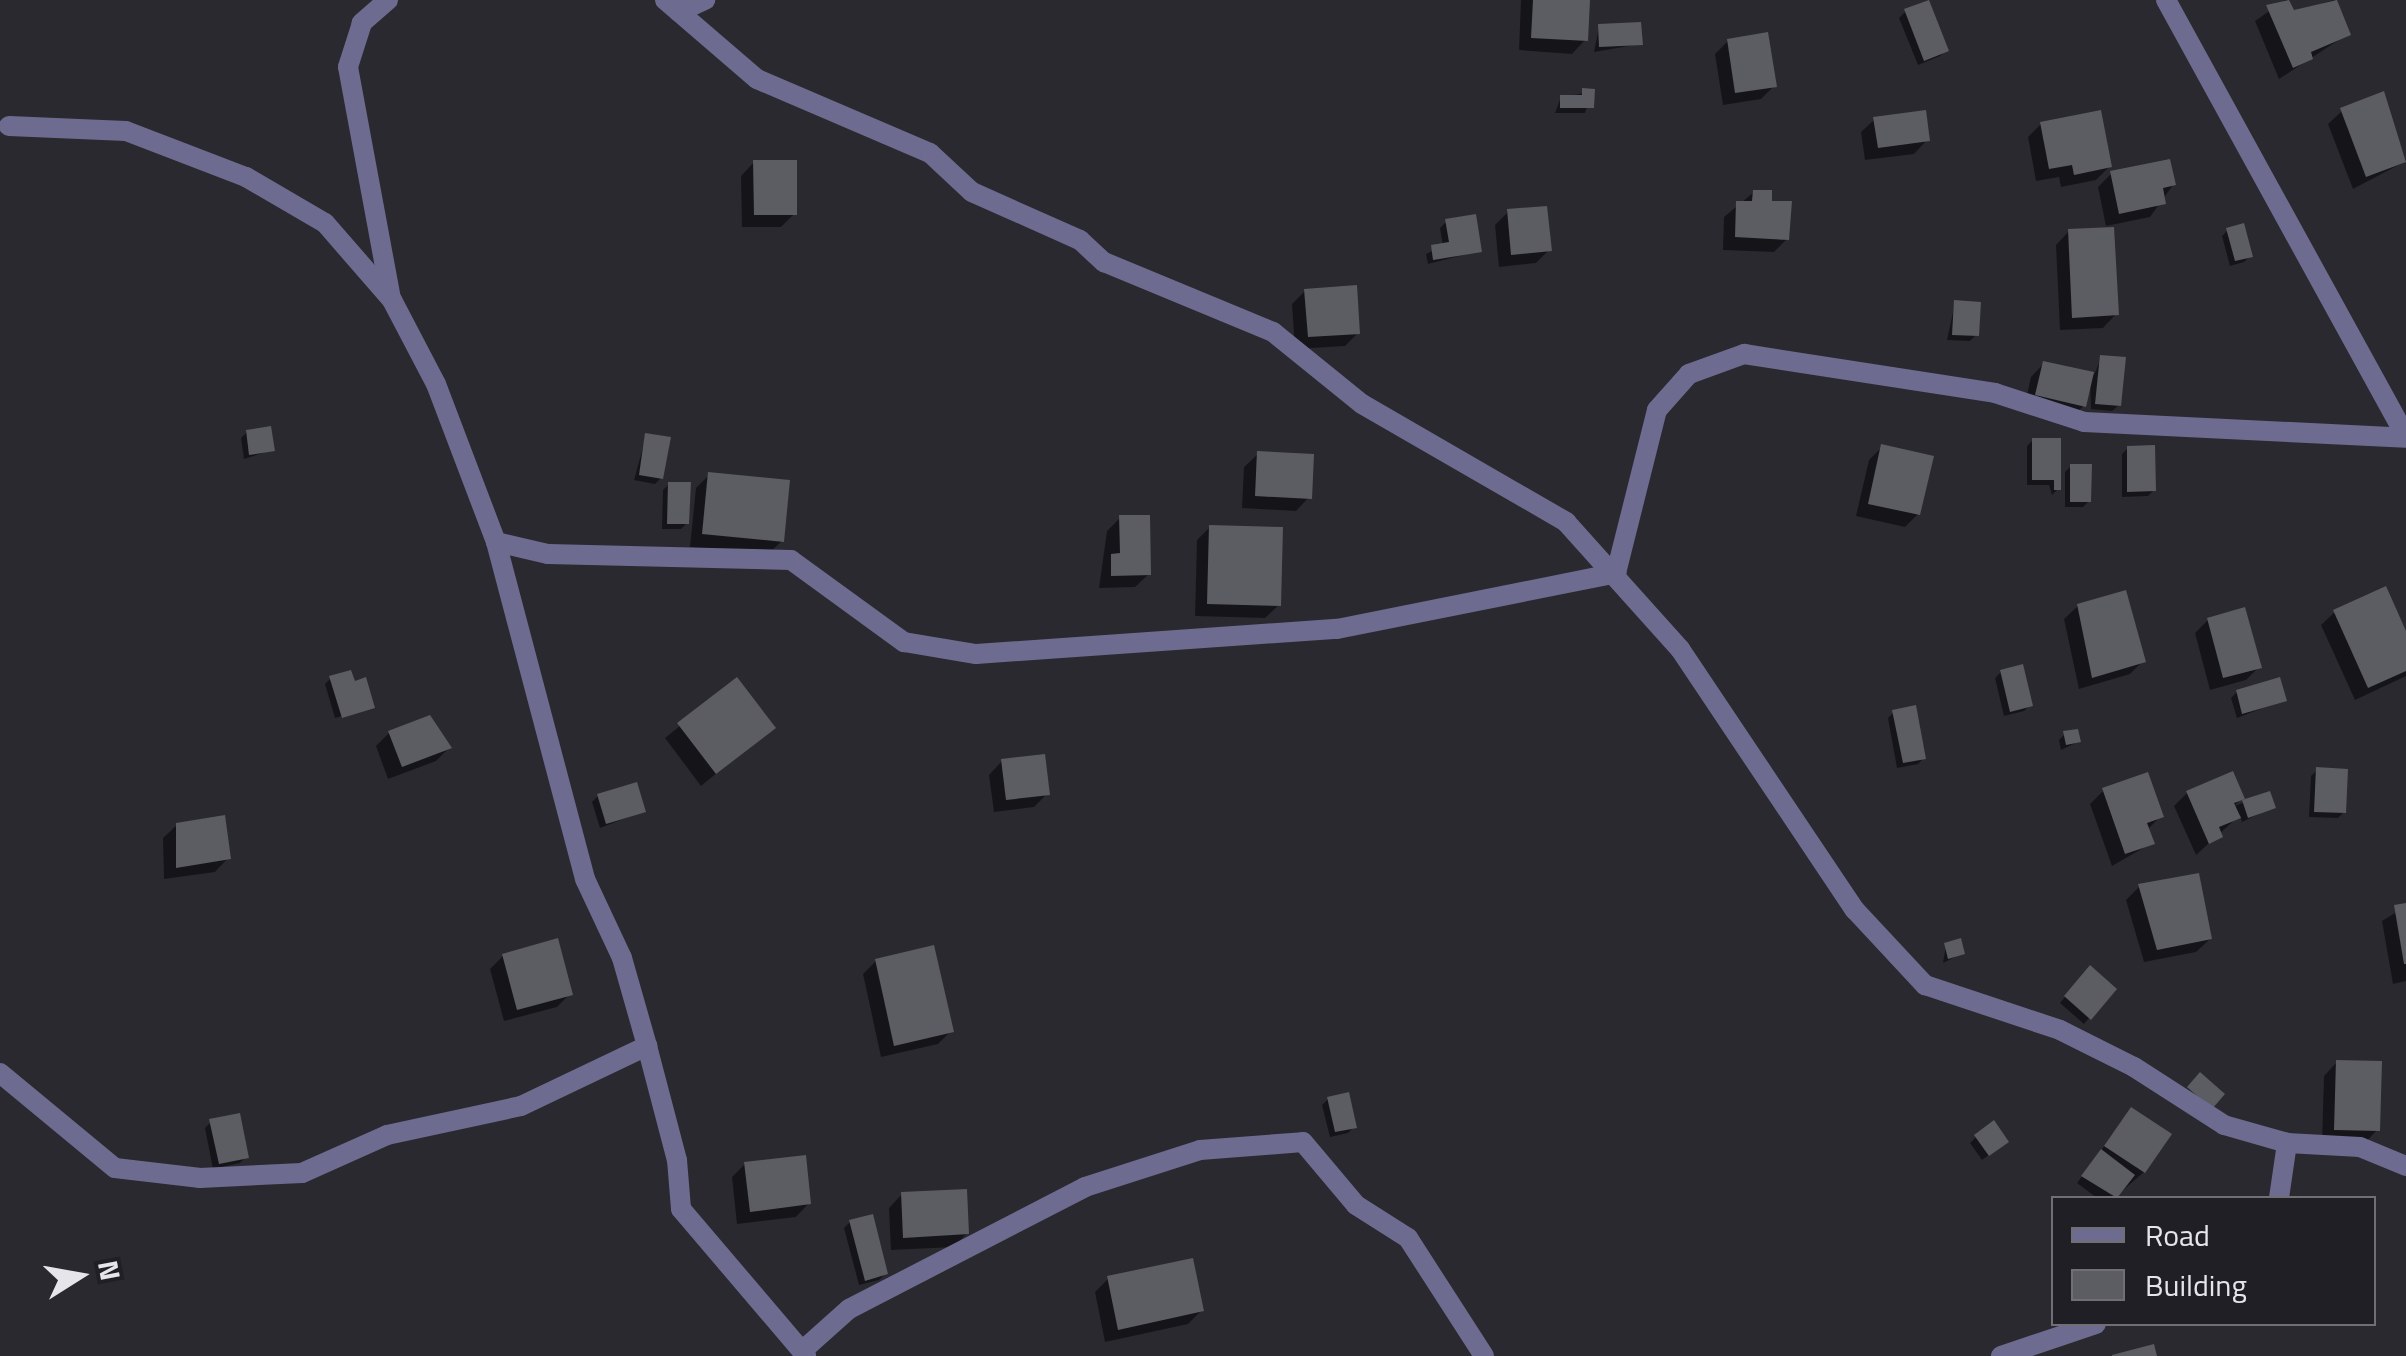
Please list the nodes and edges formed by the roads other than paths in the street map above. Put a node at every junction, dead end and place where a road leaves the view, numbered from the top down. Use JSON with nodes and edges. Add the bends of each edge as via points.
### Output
{"nodes":[{"id":1,"x":388,"y":0,"type":"edge"},
{"id":2,"x":705,"y":0,"type":"edge"},
{"id":3,"x":2166,"y":0,"type":"edge"},
{"id":4,"x":672,"y":6,"type":"edge"},
{"id":5,"x":9,"y":126,"type":"dead end"},
{"id":6,"x":392,"y":300,"type":"junction"},
{"id":7,"x":2406,"y":437,"type":"edge"},
{"id":8,"x":496,"y":542,"type":"junction"},
{"id":9,"x":1616,"y":572,"type":"junction"},
{"id":10,"x":647,"y":1046,"type":"junction"},
{"id":11,"x":0,"y":1073,"type":"edge"},
{"id":12,"x":2287,"y":1143,"type":"junction"},
{"id":13,"x":2406,"y":1166,"type":"edge"},
{"id":14,"x":2279,"y":1196,"type":"edge"},
{"id":15,"x":2090,"y":1326,"type":"edge"},
{"id":16,"x":804,"y":1353,"type":"edge"},
{"id":17,"x":1484,"y":1356,"type":"edge"},
{"id":18,"x":2000,"y":1356,"type":"edge"}],
"edges":[{"from":1,"to":6,"type":"street","via":[[362,22],[348,67]]},
{"from":2,"to":4,"type":"street"},
{"from":3,"to":7,"type":"street"},
{"from":4,"to":9,"type":"street","via":[[757,79],[930,153],[972,192],[1064,232],[1104,262],[1273,332],[1362,404],[1566,522]]},
{"from":5,"to":6,"type":"street","via":[[126,131],[246,177],[326,223]]},
{"from":6,"to":8,"type":"street","via":[[436,384]]},
{"from":7,"to":9,"type":"street","via":[[2084,422],[1921,378],[1744,354],[1689,374],[1657,410]]},
{"from":8,"to":9,"type":"street","via":[[548,554],[792,560],[904,642],[976,654],[1337,629]]},
{"from":8,"to":10,"type":"street","via":[[584,880],[622,958]]},
{"from":9,"to":12,"type":"street","via":[[1680,649],[1855,910],[1925,986],[2060,1030],[2134,1066],[2224,1126]]},
{"from":10,"to":11,"type":"street","via":[[521,1106],[387,1136],[302,1173],[200,1178],[115,1168]]},
{"from":10,"to":16,"type":"street","via":[[677,1160],[681,1209]]},
{"from":12,"to":13,"type":"street","via":[[2360,1146]]},
{"from":12,"to":14,"type":"street"},
{"from":15,"to":18,"type":"street"},
{"from":16,"to":17,"type":"street","via":[[849,1309],[1085,1187],[1200,1150],[1303,1142],[1356,1206],[1408,1238]]}]}
